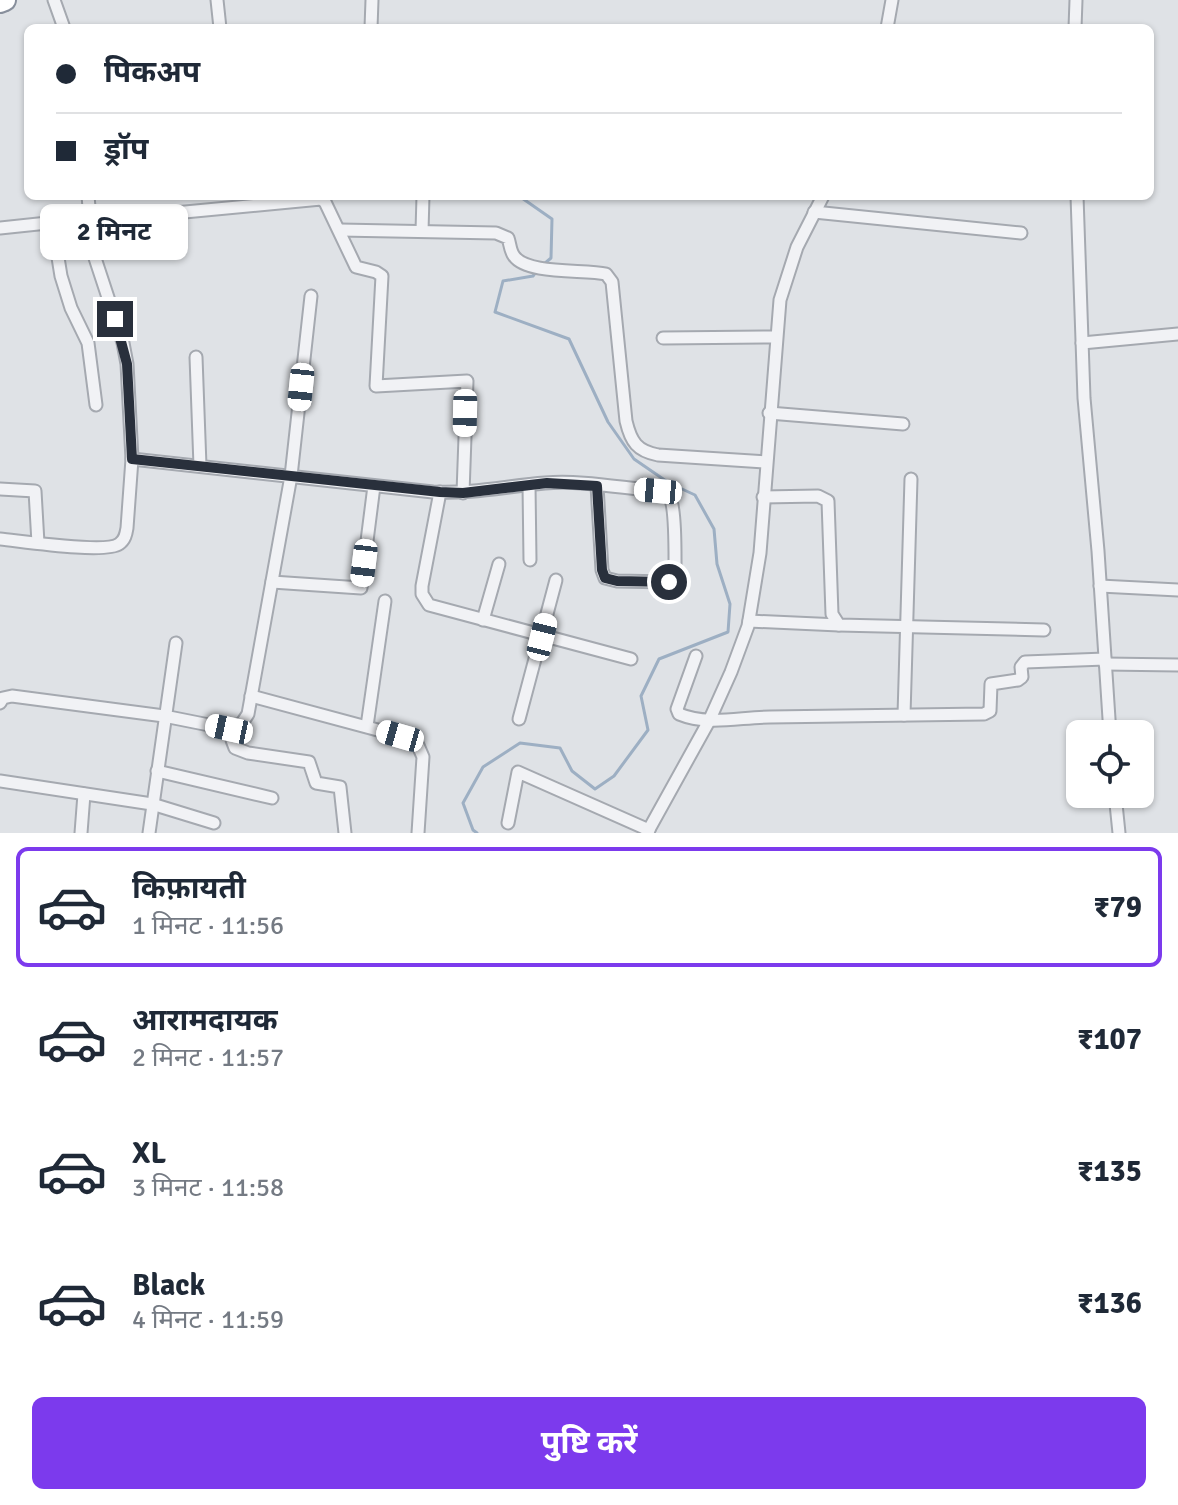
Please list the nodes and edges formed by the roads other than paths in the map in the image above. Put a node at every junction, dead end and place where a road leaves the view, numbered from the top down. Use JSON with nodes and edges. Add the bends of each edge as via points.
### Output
{"nodes":[{"id":1,"x":54,"y":0,"type":"edge"},
{"id":2,"x":217,"y":0,"type":"edge"},
{"id":3,"x":372,"y":0,"type":"edge"},
{"id":4,"x":892,"y":0,"type":"edge"},
{"id":5,"x":1076,"y":0,"type":"edge"},
{"id":6,"x":63,"y":24,"type":"edge"},
{"id":7,"x":220,"y":24,"type":"edge"},
{"id":8,"x":371,"y":24,"type":"edge"},
{"id":9,"x":888,"y":24,"type":"edge"},
{"id":10,"x":1075,"y":24,"type":"edge"},
{"id":11,"x":88,"y":200,"type":"edge"},
{"id":12,"x":295,"y":200,"type":"edge"},
{"id":13,"x":320,"y":200,"type":"edge"},
{"id":14,"x":423,"y":200,"type":"edge"},
{"id":15,"x":821,"y":200,"type":"edge"},
{"id":16,"x":1077,"y":200,"type":"edge"},
{"id":17,"x":814,"y":212,"type":"junction"},
{"id":18,"x":90,"y":221,"type":"junction"},
{"id":19,"x":57,"y":222,"type":"dead end"},
{"id":20,"x":0,"y":228,"type":"edge"},
{"id":21,"x":340,"y":230,"type":"junction"},
{"id":22,"x":422,"y":231,"type":"junction"},
{"id":23,"x":1021,"y":233,"type":"dead end"},
{"id":24,"x":311,"y":296,"type":"dead end"},
{"id":25,"x":1178,"y":334,"type":"edge"},
{"id":26,"x":776,"y":337,"type":"junction"},
{"id":27,"x":663,"y":338,"type":"dead end"},
{"id":28,"x":1082,"y":343,"type":"junction"},
{"id":29,"x":196,"y":357,"type":"dead end"},
{"id":30,"x":96,"y":405,"type":"dead end"},
{"id":31,"x":769,"y":413,"type":"junction"},
{"id":32,"x":903,"y":424,"type":"dead end"},
{"id":33,"x":132,"y":459,"type":"junction"},
{"id":34,"x":766,"y":462,"type":"junction"},
{"id":35,"x":200,"y":466,"type":"junction"},
{"id":36,"x":291,"y":476,"type":"junction"},
{"id":37,"x":911,"y":479,"type":"dead end"},
{"id":38,"x":529,"y":485,"type":"junction"},
{"id":39,"x":374,"y":486,"type":"junction"},
{"id":40,"x":597,"y":486,"type":"junction"},
{"id":41,"x":0,"y":489,"type":"edge"},
{"id":42,"x":440,"y":492,"type":"junction"},
{"id":43,"x":463,"y":493,"type":"junction"},
{"id":44,"x":763,"y":497,"type":"junction"},
{"id":45,"x":0,"y":539,"type":"edge"},
{"id":46,"x":38,"y":543,"type":"junction"},
{"id":47,"x":530,"y":560,"type":"dead end"},
{"id":48,"x":499,"y":564,"type":"dead end"},
{"id":49,"x":556,"y":580,"type":"dead end"},
{"id":50,"x":272,"y":582,"type":"junction"},
{"id":51,"x":1100,"y":586,"type":"junction"},
{"id":52,"x":1178,"y":590,"type":"edge"},
{"id":53,"x":385,"y":601,"type":"dead end"},
{"id":54,"x":483,"y":620,"type":"junction"},
{"id":55,"x":749,"y":621,"type":"junction"},
{"id":56,"x":839,"y":625,"type":"junction"},
{"id":57,"x":907,"y":627,"type":"junction"},
{"id":58,"x":1044,"y":630,"type":"dead end"},
{"id":59,"x":542,"y":637,"type":"junction"},
{"id":60,"x":176,"y":643,"type":"dead end"},
{"id":61,"x":696,"y":656,"type":"dead end"},
{"id":62,"x":631,"y":659,"type":"dead end"},
{"id":63,"x":1105,"y":661,"type":"junction"},
{"id":64,"x":1178,"y":665,"type":"edge"},
{"id":65,"x":251,"y":696,"type":"junction"},
{"id":66,"x":0,"y":703,"type":"edge"},
{"id":67,"x":904,"y":715,"type":"junction"},
{"id":68,"x":164,"y":716,"type":"junction"},
{"id":69,"x":519,"y":719,"type":"dead end"},
{"id":70,"x":1109,"y":720,"type":"edge"},
{"id":71,"x":709,"y":721,"type":"junction"},
{"id":72,"x":367,"y":726,"type":"junction"},
{"id":73,"x":236,"y":727,"type":"junction"},
{"id":74,"x":157,"y":771,"type":"junction"},
{"id":75,"x":0,"y":781,"type":"edge"},
{"id":76,"x":84,"y":794,"type":"junction"},
{"id":77,"x":272,"y":798,"type":"dead end"},
{"id":78,"x":152,"y":804,"type":"junction"},
{"id":79,"x":1116,"y":808,"type":"edge"},
{"id":80,"x":214,"y":823,"type":"dead end"},
{"id":81,"x":508,"y":823,"type":"dead end"},
{"id":82,"x":648,"y":832,"type":"edge"},
{"id":83,"x":81,"y":833,"type":"edge"},
{"id":84,"x":149,"y":833,"type":"edge"},
{"id":85,"x":345,"y":833,"type":"edge"},
{"id":86,"x":418,"y":833,"type":"edge"},
{"id":87,"x":1119,"y":833,"type":"edge"}],
"edges":[{"from":1,"to":6,"type":"street"},
{"from":2,"to":7,"type":"street"},
{"from":3,"to":8,"type":"street"},
{"from":4,"to":9,"type":"street"},
{"from":5,"to":10,"type":"street"},
{"from":11,"to":18,"type":"street"},
{"from":12,"to":18,"type":"street"},
{"from":13,"to":21,"type":"street"},
{"from":14,"to":22,"type":"street"},
{"from":15,"to":17,"type":"street"},
{"from":16,"to":28,"type":"street"},
{"from":17,"to":23,"type":"street"},
{"from":17,"to":26,"type":"street","via":[[786,274]]},
{"from":18,"to":30,"type":"street","via":[[59,226],[55,239],[65,291],[91,357]]},
{"from":18,"to":33,"type":"street","via":[[98,271],[127,364]]},
{"from":19,"to":20,"type":"street"},
{"from":21,"to":22,"type":"street"},
{"from":21,"to":43,"type":"street","via":[[356,267],[382,276],[376,386],[467,381]]},
{"from":22,"to":34,"type":"street","via":[[501,234],[516,259],[610,277],[626,421],[638,448],[658,455]]},
{"from":24,"to":36,"type":"street"},
{"from":25,"to":28,"type":"street"},
{"from":26,"to":27,"type":"street"},
{"from":26,"to":31,"type":"street"},
{"from":28,"to":51,"type":"street"},
{"from":29,"to":35,"type":"street"},
{"from":31,"to":32,"type":"street"},
{"from":31,"to":34,"type":"street"},
{"from":33,"to":35,"type":"street"},
{"from":33,"to":46,"type":"street","via":[[122,542],[97,548]]},
{"from":34,"to":44,"type":"street"},
{"from":35,"to":36,"type":"street"},
{"from":36,"to":39,"type":"street"},
{"from":36,"to":50,"type":"street"},
{"from":37,"to":57,"type":"street"},
{"from":38,"to":40,"type":"street"},
{"from":38,"to":43,"type":"street"},
{"from":38,"to":47,"type":"street"},
{"from":39,"to":42,"type":"street"},
{"from":39,"to":50,"type":"street","via":[[361,588]]},
{"from":40,"to":40,"type":"street","via":[[669,496],[673,579],[605,578]]},
{"from":41,"to":46,"type":"street","via":[[35,491]]},
{"from":42,"to":43,"type":"street"},
{"from":42,"to":54,"type":"street","via":[[422,594],[429,605]]},
{"from":44,"to":55,"type":"street"},
{"from":44,"to":56,"type":"street","via":[[818,496],[828,501],[832,614]]},
{"from":45,"to":46,"type":"street"},
{"from":48,"to":54,"type":"street"},
{"from":49,"to":59,"type":"street"},
{"from":50,"to":65,"type":"street"},
{"from":51,"to":52,"type":"street"},
{"from":51,"to":63,"type":"street"},
{"from":53,"to":72,"type":"street"},
{"from":54,"to":59,"type":"street"},
{"from":55,"to":56,"type":"street"},
{"from":55,"to":71,"type":"street"},
{"from":56,"to":57,"type":"street"},
{"from":57,"to":58,"type":"street"},
{"from":57,"to":67,"type":"street"},
{"from":59,"to":62,"type":"street"},
{"from":59,"to":69,"type":"street"},
{"from":60,"to":68,"type":"street"},
{"from":61,"to":71,"type":"street","via":[[677,709],[688,718]]},
{"from":63,"to":64,"type":"street"},
{"from":63,"to":67,"type":"street","via":[[1025,662],[1018,680],[991,684],[990,711],[984,714]]},
{"from":63,"to":70,"type":"street"},
{"from":65,"to":72,"type":"street"},
{"from":65,"to":73,"type":"street","via":[[248,714]]},
{"from":66,"to":68,"type":"street","via":[[12,696]]},
{"from":67,"to":71,"type":"street"},
{"from":68,"to":73,"type":"street"},
{"from":68,"to":74,"type":"street"},
{"from":71,"to":82,"type":"street"},
{"from":72,"to":86,"type":"street","via":[[410,739],[421,748]]},
{"from":73,"to":85,"type":"street","via":[[235,748],[309,762],[316,783],[340,787]]},
{"from":74,"to":77,"type":"street"},
{"from":74,"to":78,"type":"street"},
{"from":75,"to":76,"type":"street"},
{"from":76,"to":78,"type":"street"},
{"from":76,"to":83,"type":"street"},
{"from":78,"to":80,"type":"street"},
{"from":78,"to":84,"type":"street"},
{"from":79,"to":87,"type":"street"},
{"from":81,"to":82,"type":"street","via":[[518,772]]}]}
